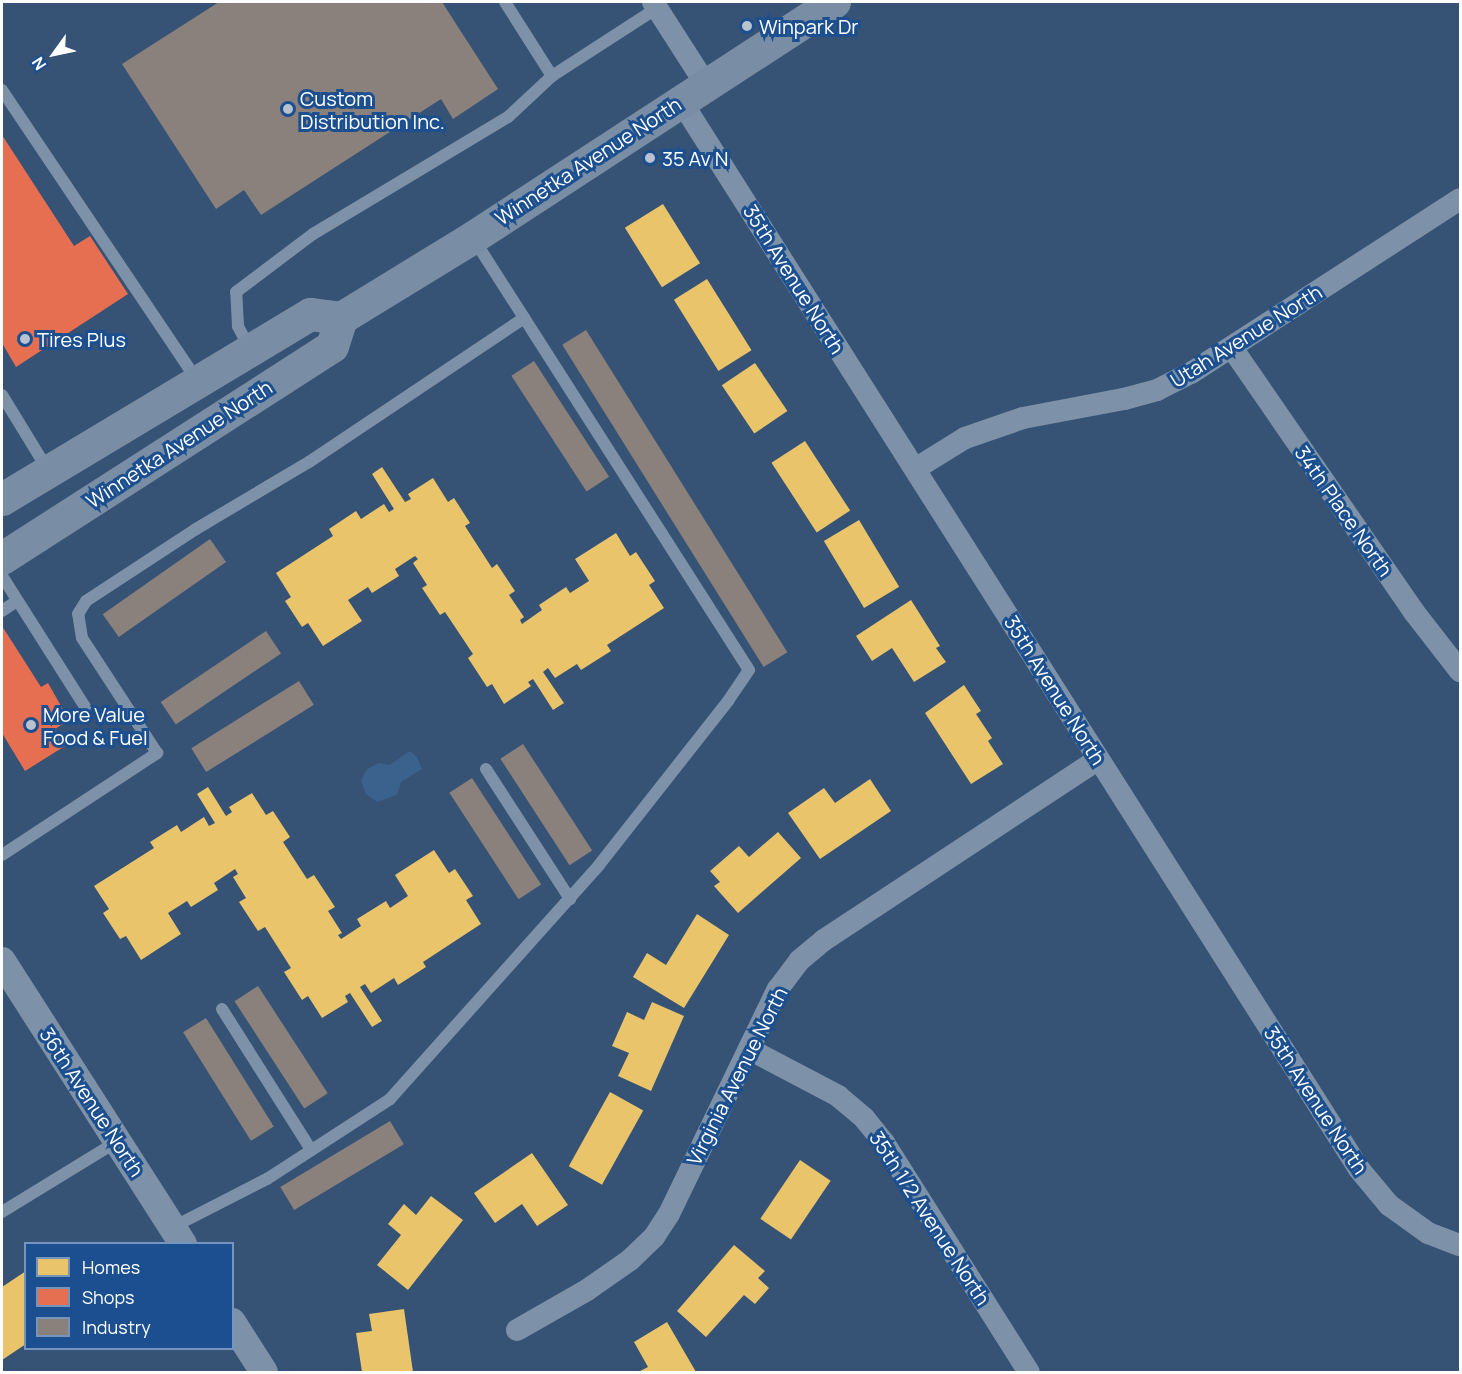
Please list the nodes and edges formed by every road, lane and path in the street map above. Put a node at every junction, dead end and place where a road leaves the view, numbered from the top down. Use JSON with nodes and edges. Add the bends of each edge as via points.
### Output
{"nodes":[{"id":1,"x":505,"y":2,"type":"edge"},
{"id":2,"x":834,"y":2,"type":"edge"},
{"id":3,"x":655,"y":5,"type":"edge"},
{"id":4,"x":552,"y":76,"type":"junction"},
{"id":5,"x":2,"y":90,"type":"edge"},
{"id":6,"x":693,"y":92,"type":"junction"},
{"id":7,"x":1461,"y":199,"type":"edge"},
{"id":8,"x":472,"y":237,"type":"junction"},
{"id":9,"x":341,"y":318,"type":"junction"},
{"id":10,"x":524,"y":318,"type":"junction"},
{"id":11,"x":1232,"y":348,"type":"junction"},
{"id":12,"x":251,"y":349,"type":"junction"},
{"id":13,"x":197,"y":381,"type":"junction"},
{"id":14,"x":2,"y":395,"type":"edge"},
{"id":15,"x":915,"y":469,"type":"junction"},
{"id":16,"x":48,"y":470,"type":"junction"},
{"id":17,"x":2,"y":499,"type":"edge"},
{"id":18,"x":2,"y":558,"type":"edge"},
{"id":19,"x":2,"y":576,"type":"edge"},
{"id":20,"x":17,"y":601,"type":"junction"},
{"id":21,"x":2,"y":611,"type":"edge"},
{"id":22,"x":1461,"y":671,"type":"edge"},
{"id":23,"x":85,"y":707,"type":"dead end"},
{"id":24,"x":1098,"y":759,"type":"junction"},
{"id":25,"x":486,"y":769,"type":"dead end"},
{"id":26,"x":2,"y":855,"type":"edge"},
{"id":27,"x":570,"y":898,"type":"junction"},
{"id":28,"x":2,"y":961,"type":"edge"},
{"id":29,"x":222,"y":1010,"type":"dead end"},
{"id":30,"x":749,"y":1049,"type":"junction"},
{"id":31,"x":118,"y":1141,"type":"junction"},
{"id":32,"x":311,"y":1150,"type":"junction"},
{"id":33,"x":2,"y":1212,"type":"edge"},
{"id":34,"x":178,"y":1235,"type":"edge"},
{"id":35,"x":1461,"y":1245,"type":"edge"},
{"id":36,"x":234,"y":1325,"type":"edge"},
{"id":37,"x":517,"y":1330,"type":"dead end"},
{"id":38,"x":264,"y":1372,"type":"edge"},
{"id":39,"x":1029,"y":1372,"type":"edge"}],
"edges":[{"from":1,"to":4,"type":"lane"},
{"from":2,"to":6,"type":"main road","name":"Winnetka Avenue North"},
{"from":3,"to":4,"type":"lane"},
{"from":3,"to":6,"type":"street","name":"35th Avenue North"},
{"from":4,"to":12,"type":"lane","via":[[508,117],[313,234],[236,292],[238,326]]},
{"from":5,"to":13,"type":"lane"},
{"from":6,"to":8,"type":"main road","name":"Winnetka Avenue North"},
{"from":6,"to":15,"type":"street","name":"35th Avenue North"},
{"from":7,"to":11,"type":"street","name":"Utah Avenue North"},
{"from":8,"to":9,"type":"main road","name":"Winnetka Avenue North"},
{"from":8,"to":10,"type":"lane"},
{"from":9,"to":12,"type":"main road","name":"Winnetka Avenue North","via":[[310,314]]},
{"from":9,"to":18,"type":"main road","name":"Winnetka Avenue North","via":[[332,346]]},
{"from":10,"to":26,"type":"lane","via":[[309,462],[86,601],[78,614],[82,638],[157,753]]},
{"from":10,"to":27,"type":"lane","via":[[749,670],[626,832]]},
{"from":11,"to":15,"type":"street","name":"Utah Avenue North","via":[[1157,390],[1023,418],[965,438]]},
{"from":11,"to":22,"type":"street","name":"34th Place North","via":[[1414,612]]},
{"from":12,"to":13,"type":"main road","name":"Winnetka Avenue North"},
{"from":13,"to":16,"type":"main road","name":"Winnetka Avenue North"},
{"from":14,"to":16,"type":"lane"},
{"from":15,"to":24,"type":"street","name":"35th Avenue North"},
{"from":16,"to":17,"type":"main road","name":"Winnetka Avenue North"},
{"from":19,"to":20,"type":"lane"},
{"from":20,"to":21,"type":"lane"},
{"from":20,"to":23,"type":"lane"},
{"from":24,"to":30,"type":"street","name":"Virginia Avenue North","via":[[824,940],[800,960],[778,989]]},
{"from":24,"to":35,"type":"street","name":"35th Avenue North","via":[[1359,1168],[1389,1205],[1428,1233]]},
{"from":25,"to":27,"type":"lane"},
{"from":27,"to":32,"type":"lane","via":[[390,1099]]},
{"from":28,"to":31,"type":"street","name":"36th Avenue North"},
{"from":29,"to":32,"type":"lane"},
{"from":30,"to":37,"type":"street","name":"Virginia Avenue North","via":[[669,1214],[654,1237],[630,1260],[587,1290]]},
{"from":30,"to":39,"type":"street","name":"35th 1/2 Avenue North","via":[[838,1096],[864,1118],[884,1143]]},
{"from":31,"to":33,"type":"lane"},
{"from":31,"to":34,"type":"street","name":"36th Avenue North"},
{"from":32,"to":34,"type":"lane"},
{"from":36,"to":38,"type":"street"}]}
